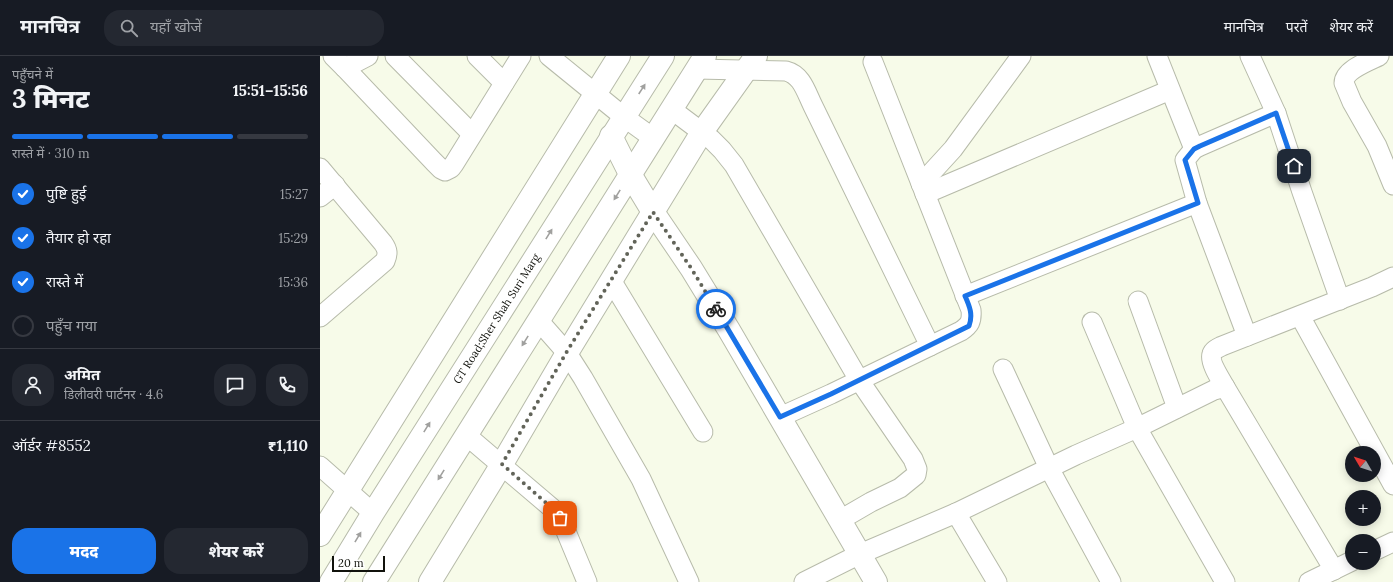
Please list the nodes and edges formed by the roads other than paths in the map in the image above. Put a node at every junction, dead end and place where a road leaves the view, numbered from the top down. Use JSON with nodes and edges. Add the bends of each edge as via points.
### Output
{"nodes":[{"id":1,"x":368,"y":56,"type":"edge"},
{"id":2,"x":395,"y":56,"type":"edge"},
{"id":3,"x":477,"y":56,"type":"edge"},
{"id":4,"x":521,"y":56,"type":"edge"},
{"id":5,"x":549,"y":56,"type":"edge"},
{"id":6,"x":619,"y":56,"type":"edge"},
{"id":7,"x":663,"y":56,"type":"edge"},
{"id":8,"x":1021,"y":56,"type":"edge"},
{"id":9,"x":1157,"y":56,"type":"edge"},
{"id":10,"x":1250,"y":56,"type":"edge"},
{"id":11,"x":1379,"y":56,"type":"edge"},
{"id":12,"x":339,"y":62,"type":"edge"},
{"id":13,"x":701,"y":62,"type":"edge"},
{"id":14,"x":873,"y":62,"type":"dead end"},
{"id":15,"x":751,"y":63,"type":"edge"},
{"id":16,"x":504,"y":83,"type":"junction"},
{"id":17,"x":1170,"y":90,"type":"junction"},
{"id":18,"x":595,"y":94,"type":"junction"},
{"id":19,"x":671,"y":109,"type":"junction"},
{"id":20,"x":1276,"y":113,"type":"junction"},
{"id":21,"x":624,"y":117,"type":"junction"},
{"id":22,"x":702,"y":132,"type":"junction"},
{"id":23,"x":472,"y":134,"type":"junction"},
{"id":24,"x":611,"y":136,"type":"junction"},
{"id":25,"x":653,"y":138,"type":"junction"},
{"id":26,"x":1194,"y":149,"type":"junction"},
{"id":27,"x":320,"y":168,"type":"edge"},
{"id":28,"x":630,"y":174,"type":"junction"},
{"id":29,"x":335,"y":185,"type":"junction"},
{"id":30,"x":1393,"y":185,"type":"edge"},
{"id":31,"x":923,"y":189,"type":"junction"},
{"id":32,"x":320,"y":198,"type":"edge"},
{"id":33,"x":1198,"y":203,"type":"junction"},
{"id":34,"x":653,"y":212,"type":"junction"},
{"id":35,"x":1393,"y":277,"type":"edge"},
{"id":36,"x":611,"y":280,"type":"junction"},
{"id":37,"x":965,"y":296,"type":"junction"},
{"id":38,"x":1340,"y":300,"type":"junction"},
{"id":39,"x":1138,"y":301,"type":"dead end"},
{"id":40,"x":1300,"y":316,"type":"junction"},
{"id":41,"x":320,"y":317,"type":"edge"},
{"id":42,"x":538,"y":320,"type":"junction"},
{"id":43,"x":1092,"y":322,"type":"dead end"},
{"id":44,"x":1247,"y":336,"type":"junction"},
{"id":45,"x":930,"y":346,"type":"junction"},
{"id":46,"x":566,"y":353,"type":"junction"},
{"id":47,"x":1003,"y":369,"type":"dead end"},
{"id":48,"x":859,"y":380,"type":"junction"},
{"id":49,"x":1225,"y":387,"type":"junction"},
{"id":50,"x":1177,"y":408,"type":"junction"},
{"id":51,"x":780,"y":417,"type":"junction"},
{"id":52,"x":1137,"y":428,"type":"junction"},
{"id":53,"x":703,"y":432,"type":"dead end"},
{"id":54,"x":466,"y":435,"type":"junction"},
{"id":55,"x":502,"y":464,"type":"junction"},
{"id":56,"x":320,"y":466,"type":"edge"},
{"id":57,"x":1049,"y":468,"type":"junction"},
{"id":58,"x":1393,"y":484,"type":"edge"},
{"id":59,"x":348,"y":491,"type":"junction"},
{"id":60,"x":373,"y":513,"type":"junction"},
{"id":61,"x":956,"y":513,"type":"junction"},
{"id":62,"x":840,"y":520,"type":"junction"},
{"id":63,"x":320,"y":535,"type":"edge"},
{"id":64,"x":1393,"y":542,"type":"edge"},
{"id":65,"x":1381,"y":548,"type":"edge"},
{"id":66,"x":860,"y":554,"type":"junction"},
{"id":67,"x":1345,"y":564,"type":"edge"},
{"id":68,"x":1334,"y":570,"type":"junction"},
{"id":69,"x":331,"y":582,"type":"edge"},
{"id":70,"x":374,"y":582,"type":"edge"},
{"id":71,"x":430,"y":582,"type":"edge"},
{"id":72,"x":587,"y":582,"type":"edge"},
{"id":73,"x":688,"y":582,"type":"edge"},
{"id":74,"x":804,"y":582,"type":"edge"},
{"id":75,"x":876,"y":582,"type":"edge"},
{"id":76,"x":997,"y":582,"type":"edge"},
{"id":77,"x":1111,"y":582,"type":"edge"},
{"id":78,"x":1225,"y":582,"type":"edge"},
{"id":79,"x":1309,"y":582,"type":"edge"}],
"edges":[{"from":1,"to":12,"type":"street"},
{"from":2,"to":23,"type":"street"},
{"from":3,"to":16,"type":"street"},
{"from":4,"to":16,"type":"street"},
{"from":5,"to":18,"type":"street"},
{"from":6,"to":18,"type":"main road"},
{"from":21,"to":7,"type":"main road","name":"GT Road;Sher Shah Suri Marg","one_way":true},
{"from":8,"to":31,"type":"street"},
{"from":9,"to":17,"type":"street"},
{"from":10,"to":20,"type":"street"},
{"from":11,"to":30,"type":"street","via":[[1348,74],[1344,83]]},
{"from":12,"to":23,"type":"street","via":[[441,169],[445,171],[451,168]]},
{"from":13,"to":15,"type":"street"},
{"from":13,"to":19,"type":"main road"},
{"from":14,"to":31,"type":"street"},
{"from":15,"to":22,"type":"main road"},
{"from":15,"to":45,"type":"street","via":[[798,76]]},
{"from":16,"to":23,"type":"street"},
{"from":17,"to":26,"type":"street"},
{"from":17,"to":31,"type":"street"},
{"from":18,"to":21,"type":"street"},
{"from":18,"to":59,"type":"main road"},
{"from":19,"to":22,"type":"street"},
{"from":19,"to":25,"type":"main road"},
{"from":20,"to":26,"type":"street"},
{"from":20,"to":38,"type":"street"},
{"from":21,"to":24,"type":"main road","name":"GT Road;Sher Shah Suri Marg"},
{"from":21,"to":25,"type":"street"},
{"from":22,"to":34,"type":"main road"},
{"from":22,"to":48,"type":"street","via":[[734,165]]},
{"from":24,"to":28,"type":"main road"},
{"from":60,"to":24,"type":"main road","name":"GT Road;Sher Shah Suri Marg","one_way":true},
{"from":25,"to":28,"type":"main road"},
{"from":26,"to":33,"type":"street","via":[[1185,160]]},
{"from":27,"to":29,"type":"street"},
{"from":28,"to":34,"type":"main road"},
{"from":28,"to":42,"type":"main road","one_way":true},
{"from":29,"to":32,"type":"street"},
{"from":29,"to":41,"type":"street","via":[[386,247],[387,256],[385,261]]},
{"from":31,"to":37,"type":"street"},
{"from":33,"to":37,"type":"street"},
{"from":33,"to":44,"type":"street"},
{"from":34,"to":36,"type":"main road"},
{"from":34,"to":51,"type":"main road","via":[[726,324]]},
{"from":35,"to":38,"type":"street"},
{"from":36,"to":46,"type":"main road"},
{"from":36,"to":53,"type":"street"},
{"from":37,"to":45,"type":"street","via":[[971,310],[969,326]]},
{"from":38,"to":40,"type":"street"},
{"from":39,"to":50,"type":"street"},
{"from":40,"to":44,"type":"street"},
{"from":40,"to":58,"type":"street"},
{"from":42,"to":46,"type":"street"},
{"from":42,"to":54,"type":"main road","one_way":true},
{"from":43,"to":52,"type":"street"},
{"from":44,"to":49,"type":"street","via":[[1222,346],[1212,354],[1211,358]]},
{"from":45,"to":48,"type":"street"},
{"from":46,"to":55,"type":"main road"},
{"from":46,"to":73,"type":"street","via":[[641,479]]},
{"from":47,"to":57,"type":"street"},
{"from":48,"to":51,"type":"street"},
{"from":48,"to":62,"type":"street","via":[[913,459],[917,469],[912,480],[900,488]]},
{"from":49,"to":50,"type":"street"},
{"from":49,"to":68,"type":"street"},
{"from":50,"to":52,"type":"street"},
{"from":51,"to":62,"type":"main road"},
{"from":52,"to":57,"type":"street"},
{"from":52,"to":78,"type":"street"},
{"from":54,"to":55,"type":"street"},
{"from":54,"to":70,"type":"main road","one_way":true},
{"from":55,"to":71,"type":"main road"},
{"from":55,"to":72,"type":"street","via":[[560,518]]},
{"from":56,"to":59,"type":"street"},
{"from":57,"to":61,"type":"street"},
{"from":57,"to":77,"type":"street"},
{"from":59,"to":60,"type":"street"},
{"from":59,"to":63,"type":"main road"},
{"from":69,"to":60,"type":"main road","name":"GT Road;Sher Shah Suri Marg","one_way":true},
{"from":61,"to":66,"type":"street"},
{"from":61,"to":76,"type":"street"},
{"from":62,"to":66,"type":"main road"},
{"from":64,"to":65,"type":"street"},
{"from":66,"to":74,"type":"street"},
{"from":66,"to":75,"type":"main road"},
{"from":67,"to":68,"type":"street"},
{"from":68,"to":79,"type":"street"}]}
